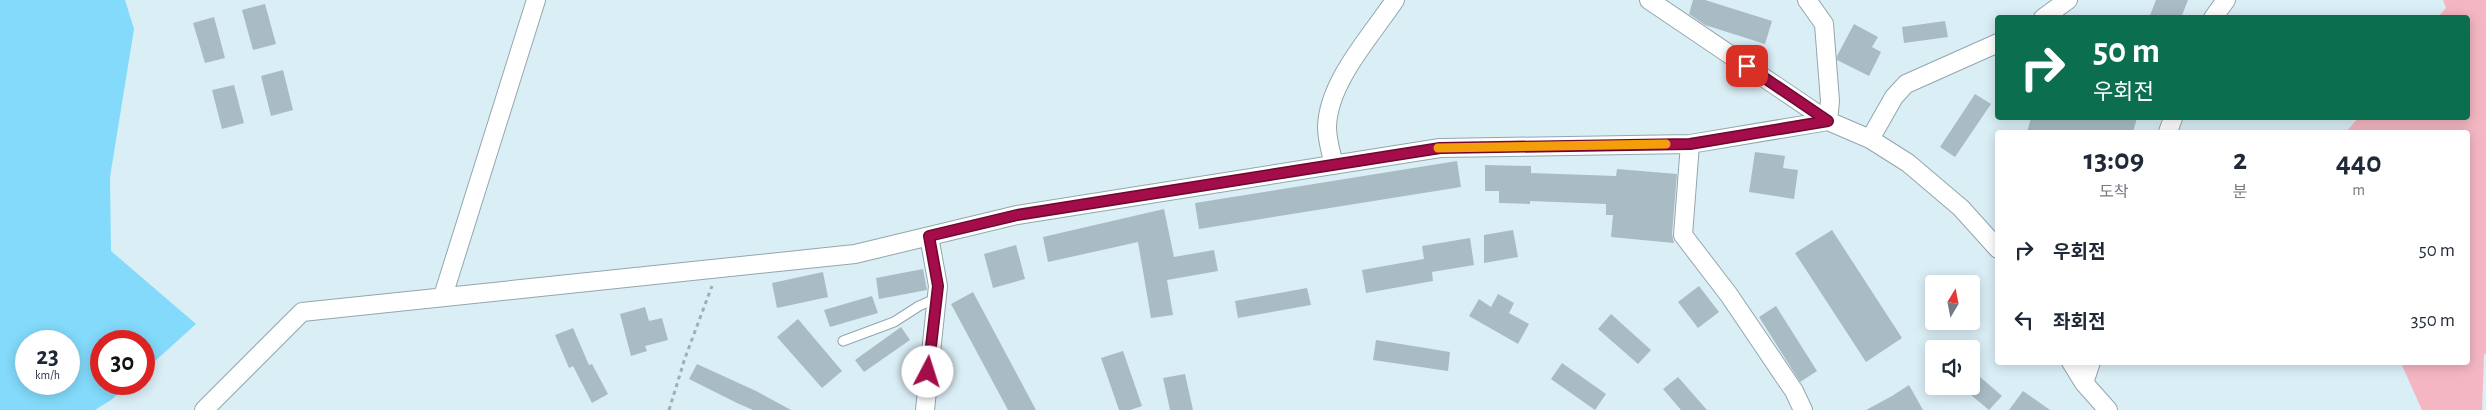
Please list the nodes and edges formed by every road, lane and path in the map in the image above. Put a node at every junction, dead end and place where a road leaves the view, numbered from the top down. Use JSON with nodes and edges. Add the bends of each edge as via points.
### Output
{"nodes":[{"id":1,"x":536,"y":0,"type":"edge"},
{"id":2,"x":1395,"y":0,"type":"edge"},
{"id":3,"x":1649,"y":0,"type":"edge"},
{"id":4,"x":1807,"y":0,"type":"edge"},
{"id":5,"x":2068,"y":0,"type":"edge"},
{"id":6,"x":2226,"y":0,"type":"edge"},
{"id":7,"x":2047,"y":15,"type":"edge"},
{"id":8,"x":2214,"y":15,"type":"edge"},
{"id":9,"x":1995,"y":44,"type":"edge"},
{"id":10,"x":1828,"y":121,"type":"junction"},
{"id":11,"x":1870,"y":139,"type":"junction"},
{"id":12,"x":1690,"y":144,"type":"junction"},
{"id":13,"x":1334,"y":164,"type":"junction"},
{"id":14,"x":929,"y":236,"type":"junction"},
{"id":15,"x":1995,"y":246,"type":"edge"},
{"id":16,"x":716,"y":268,"type":"junction"},
{"id":17,"x":443,"y":296,"type":"junction"},
{"id":18,"x":937,"y":298,"type":"junction"},
{"id":19,"x":843,"y":341,"type":"dead end"},
{"id":20,"x":2073,"y":365,"type":"edge"},
{"id":21,"x":2090,"y":365,"type":"edge"},
{"id":22,"x":2084,"y":383,"type":"junction"},
{"id":23,"x":204,"y":410,"type":"edge"},
{"id":24,"x":669,"y":410,"type":"edge"},
{"id":25,"x":925,"y":410,"type":"edge"},
{"id":26,"x":1803,"y":410,"type":"edge"},
{"id":27,"x":2108,"y":410,"type":"edge"}],
"edges":[{"from":1,"to":17,"type":"street"},
{"from":2,"to":13,"type":"street","via":[[1339,83],[1332,101],[1327,126]]},
{"from":3,"to":10,"type":"street"},
{"from":4,"to":10,"type":"street","via":[[1824,24],[1830,101]]},
{"from":5,"to":7,"type":"street"},
{"from":6,"to":8,"type":"street"},
{"from":9,"to":11,"type":"street","via":[[1906,84],[1894,96]]},
{"from":10,"to":11,"type":"street"},
{"from":10,"to":12,"type":"street"},
{"from":11,"to":15,"type":"street","via":[[1908,163],[1961,208]]},
{"from":12,"to":13,"type":"street","via":[[1440,148]]},
{"from":12,"to":26,"type":"street","via":[[1682,235],[1729,296],[1794,391]]},
{"from":13,"to":14,"type":"street","via":[[1017,215]]},
{"from":14,"to":16,"type":"street","via":[[855,254]]},
{"from":14,"to":18,"type":"street","via":[[938,286]]},
{"from":16,"to":17,"type":"street"},
{"from":16,"to":24,"type":"path"},
{"from":17,"to":23,"type":"street","via":[[302,312]]},
{"from":18,"to":19,"type":"lane","via":[[894,322]]},
{"from":18,"to":25,"type":"street"},
{"from":20,"to":22,"type":"street"},
{"from":21,"to":22,"type":"street"},
{"from":22,"to":27,"type":"street"}]}
